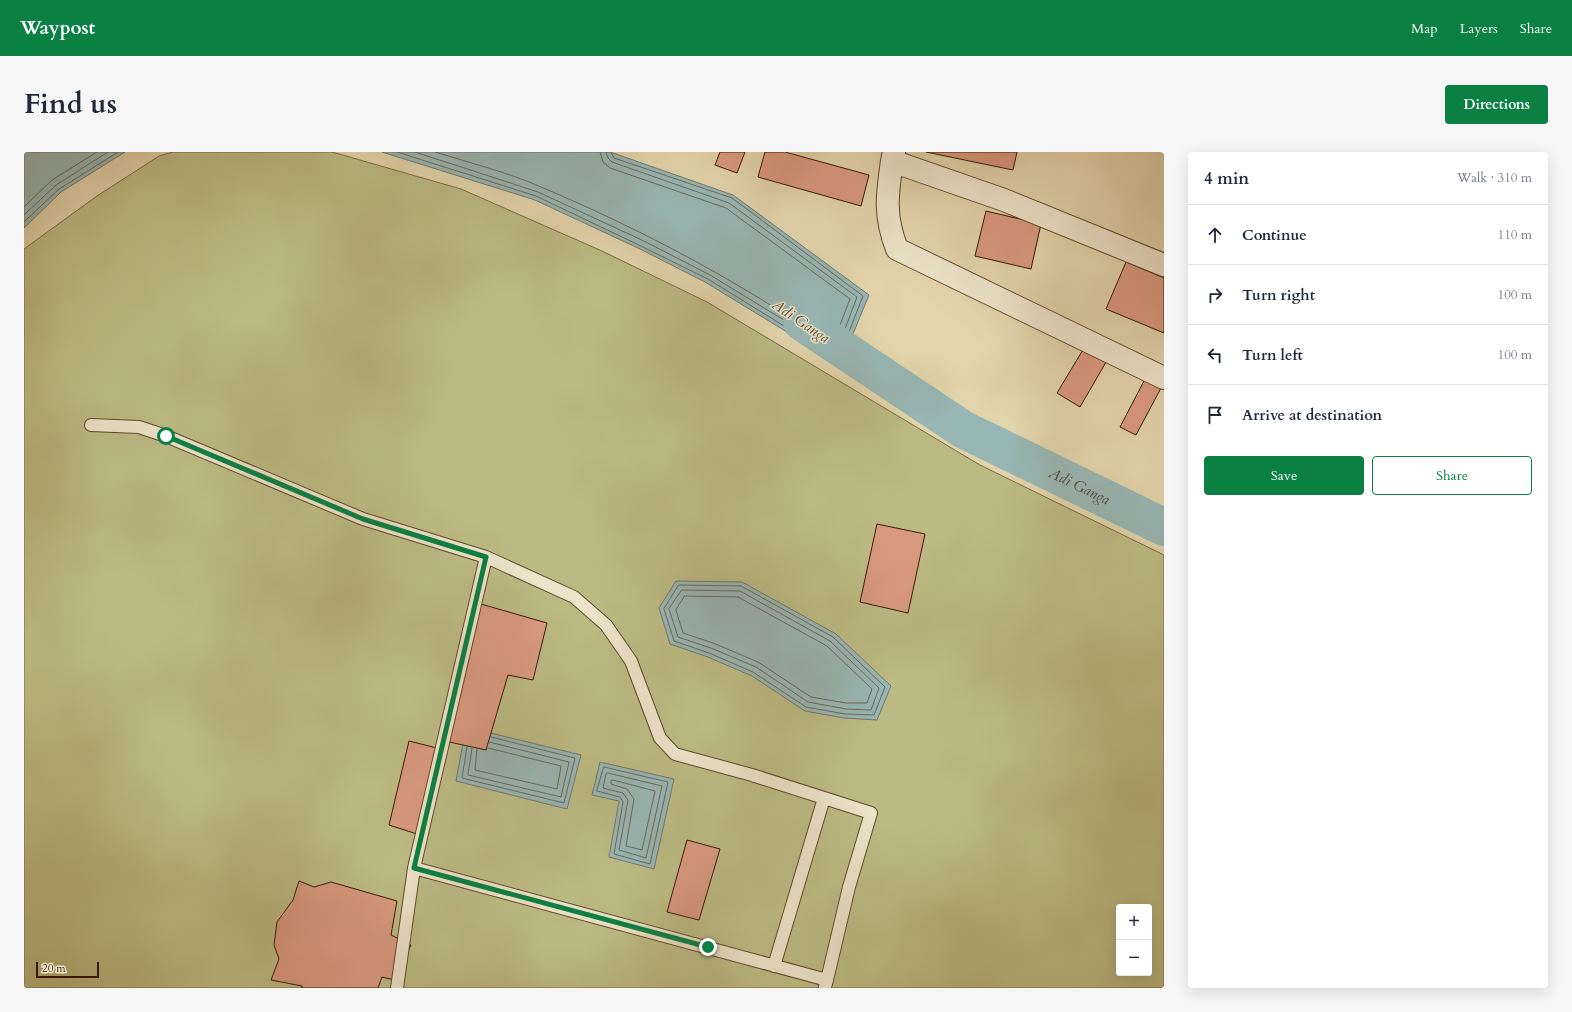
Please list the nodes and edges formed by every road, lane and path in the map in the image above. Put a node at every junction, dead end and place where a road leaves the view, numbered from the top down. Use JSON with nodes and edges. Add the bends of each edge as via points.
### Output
{"nodes":[{"id":1,"x":893,"y":156,"type":"edge"},
{"id":2,"x":1164,"y":265,"type":"edge"},
{"id":3,"x":1164,"y":378,"type":"edge"},
{"id":4,"x":91,"y":425,"type":"dead end"},
{"id":5,"x":486,"y":557,"type":"junction"},
{"id":6,"x":824,"y":798,"type":"junction"},
{"id":7,"x":414,"y":868,"type":"junction"},
{"id":8,"x":774,"y":966,"type":"junction"},
{"id":9,"x":826,"y":984,"type":"edge"},
{"id":10,"x":397,"y":988,"type":"edge"}],
"edges":[{"from":1,"to":2,"type":"street"},
{"from":1,"to":3,"type":"street","via":[[886,200],[890,232],[897,249]]},
{"from":4,"to":5,"type":"lane","via":[[139,427],[166,436],[363,519]]},
{"from":5,"to":6,"type":"lane","via":[[574,597],[606,625],[632,661],[660,738],[675,754]]},
{"from":5,"to":7,"type":"lane"},
{"from":6,"to":8,"type":"lane"},
{"from":6,"to":9,"type":"lane","via":[[871,813],[849,887]]},
{"from":7,"to":8,"type":"lane"},
{"from":7,"to":10,"type":"lane"},
{"from":8,"to":9,"type":"lane"}]}
